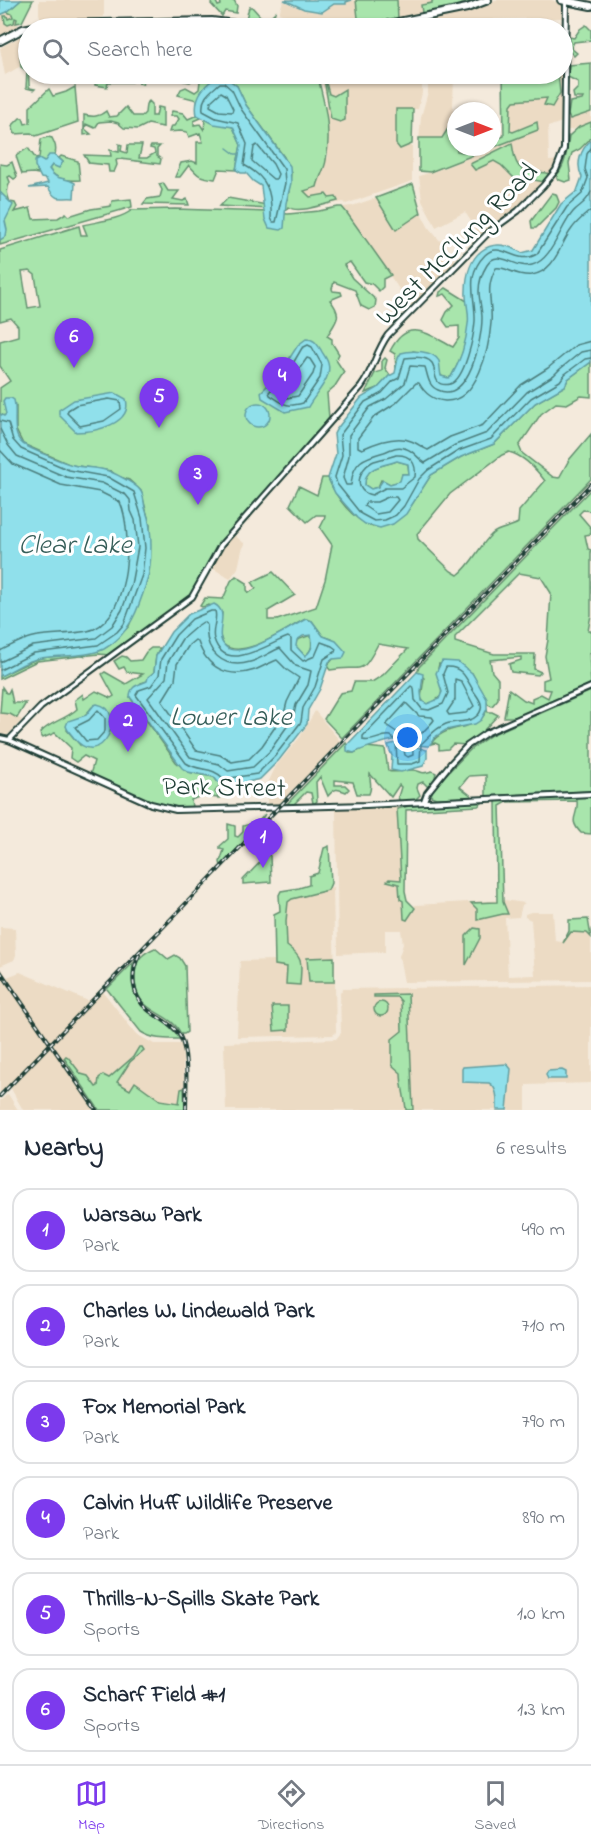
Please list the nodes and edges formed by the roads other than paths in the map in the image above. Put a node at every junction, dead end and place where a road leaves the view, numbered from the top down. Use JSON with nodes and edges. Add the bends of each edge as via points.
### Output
{"nodes":[{"id":1,"x":488,"y":0,"type":"edge"},
{"id":2,"x":561,"y":0,"type":"edge"},
{"id":3,"x":566,"y":1,"type":"edge"},
{"id":4,"x":591,"y":6,"type":"edge"},
{"id":5,"x":420,"y":18,"type":"edge"},
{"id":6,"x":566,"y":18,"type":"edge"},
{"id":7,"x":18,"y":32,"type":"edge"},
{"id":8,"x":0,"y":41,"type":"edge"},
{"id":9,"x":565,"y":84,"type":"edge"},
{"id":10,"x":591,"y":687,"type":"edge"},
{"id":11,"x":0,"y":738,"type":"edge"},
{"id":12,"x":9,"y":740,"type":"junction"},
{"id":13,"x":591,"y":794,"type":"edge"},
{"id":14,"x":424,"y":801,"type":"junction"}],
"edges":[{"from":1,"to":5,"type":"main road"},
{"from":2,"to":3,"type":"main road"},
{"from":3,"to":4,"type":"main road"},
{"from":3,"to":6,"type":"street","name":"West McClung Road"},
{"from":7,"to":8,"type":"main road"},
{"from":9,"to":12,"type":"street","name":"West McClung Road","via":[[564,149],[553,175],[518,211],[483,238],[388,335],[361,387],[221,544],[192,597],[40,707]]},
{"from":10,"to":14,"type":"street","via":[[486,733],[451,763]]},
{"from":11,"to":12,"type":"street","name":"Park Street"},
{"from":12,"to":14,"type":"street","name":"Park Street","via":[[165,808]]},
{"from":13,"to":14,"type":"street","name":"Park Street"}]}
